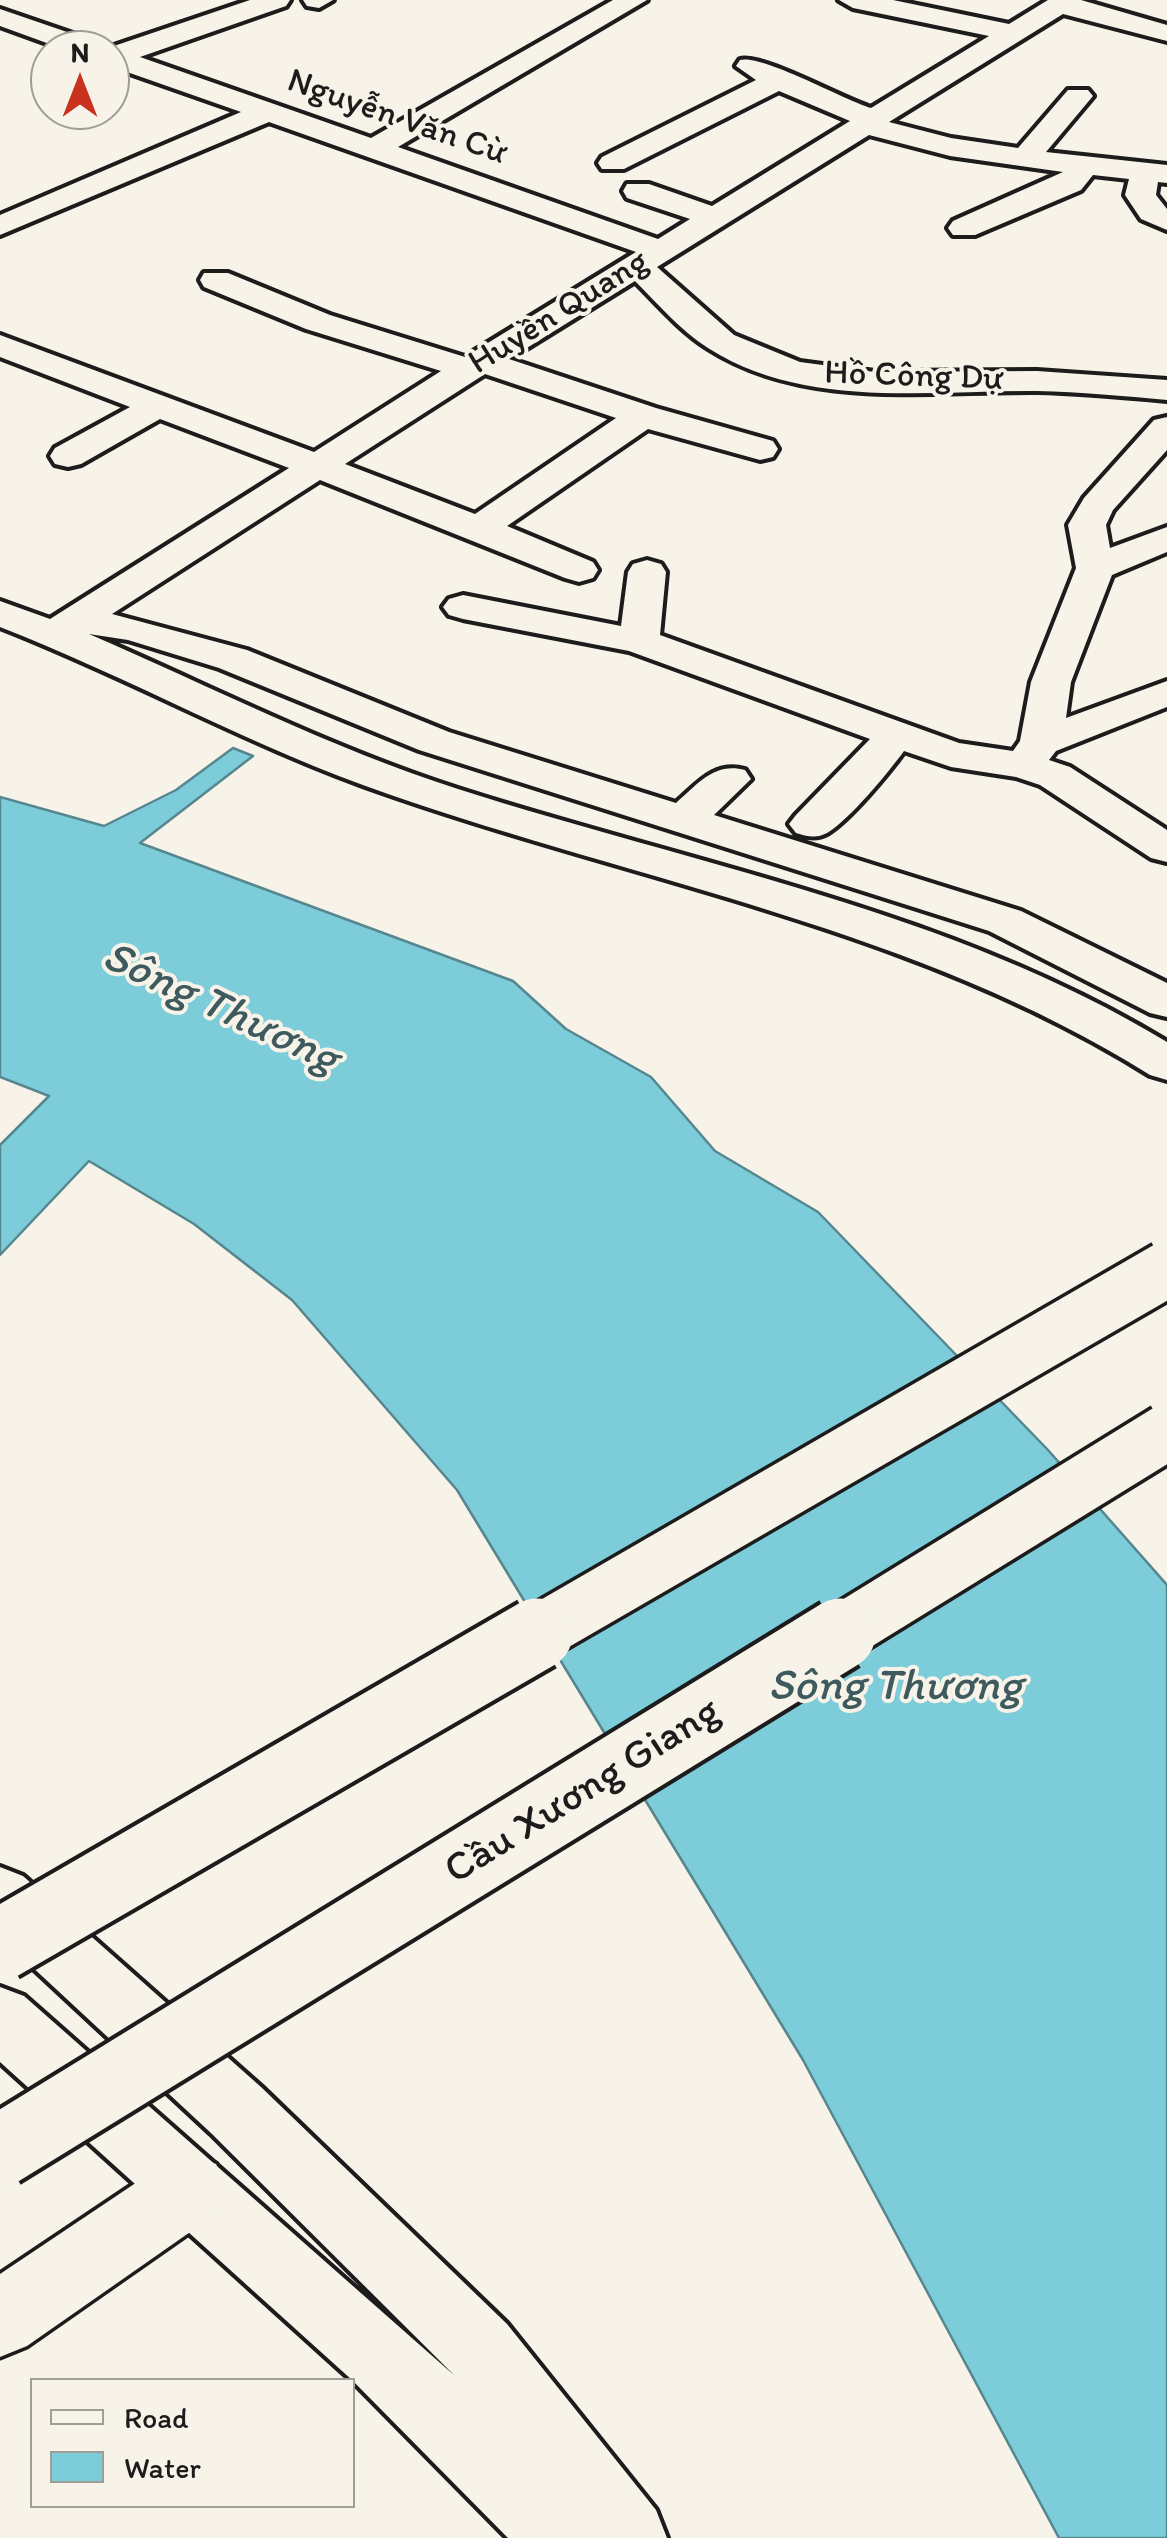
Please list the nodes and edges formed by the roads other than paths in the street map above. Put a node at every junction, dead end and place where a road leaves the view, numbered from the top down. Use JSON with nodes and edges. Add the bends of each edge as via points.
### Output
{"nodes":[{"id":1,"x":276,"y":0,"type":"edge"},
{"id":2,"x":633,"y":0,"type":"edge"},
{"id":3,"x":853,"y":0,"type":"edge"},
{"id":4,"x":1062,"y":3,"type":"edge"},
{"id":5,"x":0,"y":17,"type":"edge"},
{"id":6,"x":36,"y":30,"type":"edge"},
{"id":7,"x":30,"y":33,"type":"edge"},
{"id":8,"x":1013,"y":33,"type":"junction"},
{"id":9,"x":1167,"y":33,"type":"edge"},
{"id":10,"x":0,"y":46,"type":"edge"},
{"id":11,"x":130,"y":47,"type":"edge"},
{"id":12,"x":130,"y":64,"type":"edge"},
{"id":13,"x":746,"y":64,"type":"dead end"},
{"id":14,"x":780,"y":80,"type":"junction"},
{"id":15,"x":1078,"y":96,"type":"dead end"},
{"id":16,"x":267,"y":112,"type":"junction"},
{"id":17,"x":868,"y":122,"type":"junction"},
{"id":18,"x":374,"y":149,"type":"junction"},
{"id":19,"x":1027,"y":160,"type":"junction"},
{"id":20,"x":614,"y":163,"type":"dead end"},
{"id":21,"x":1162,"y":165,"type":"edge"},
{"id":22,"x":1086,"y":166,"type":"junction"},
{"id":23,"x":638,"y":192,"type":"dead end"},
{"id":24,"x":714,"y":217,"type":"junction"},
{"id":25,"x":1167,"y":222,"type":"edge"},
{"id":26,"x":0,"y":226,"type":"edge"},
{"id":27,"x":964,"y":228,"type":"dead end"},
{"id":28,"x":648,"y":258,"type":"junction"},
{"id":29,"x":216,"y":280,"type":"dead end"},
{"id":30,"x":0,"y":345,"type":"edge"},
{"id":31,"x":475,"y":365,"type":"junction"},
{"id":32,"x":1167,"y":390,"type":"edge"},
{"id":33,"x":155,"y":406,"type":"junction"},
{"id":34,"x":642,"y":416,"type":"junction"},
{"id":35,"x":1167,"y":428,"type":"edge"},
{"id":36,"x":760,"y":449,"type":"dead end"},
{"id":37,"x":68,"y":456,"type":"dead end"},
{"id":38,"x":314,"y":466,"type":"junction"},
{"id":39,"x":478,"y":528,"type":"junction"},
{"id":40,"x":1167,"y":538,"type":"edge"},
{"id":41,"x":1095,"y":568,"type":"junction"},
{"id":42,"x":579,"y":570,"type":"dead end"},
{"id":43,"x":647,"y":572,"type":"dead end"},
{"id":44,"x":463,"y":607,"type":"dead end"},
{"id":45,"x":33,"y":628,"type":"edge"},
{"id":46,"x":638,"y":641,"type":"junction"},
{"id":47,"x":1167,"y":693,"type":"edge"},
{"id":48,"x":896,"y":734,"type":"junction"},
{"id":49,"x":283,"y":739,"type":"junction"},
{"id":50,"x":434,"y":740,"type":"junction"},
{"id":51,"x":1033,"y":753,"type":"junction"},
{"id":52,"x":730,"y":779,"type":"dead end"},
{"id":53,"x":682,"y":820,"type":"junction"},
{"id":54,"x":811,"y":824,"type":"dead end"},
{"id":55,"x":1167,"y":849,"type":"edge"},
{"id":56,"x":1167,"y":1002,"type":"edge"},
{"id":57,"x":1167,"y":1064,"type":"edge"},
{"id":58,"x":1167,"y":1269,"type":"edge"},
{"id":59,"x":1167,"y":1432,"type":"edge"},
{"id":60,"x":0,"y":1896,"type":"edge"},
{"id":61,"x":0,"y":1945,"type":"edge"},
{"id":62,"x":0,"y":2018,"type":"edge"},
{"id":63,"x":0,"y":2151,"type":"edge"},
{"id":64,"x":190,"y":2189,"type":"junction"},
{"id":65,"x":0,"y":2319,"type":"edge"},
{"id":66,"x":554,"y":2538,"type":"edge"},
{"id":67,"x":628,"y":2538,"type":"edge"}],
"edges":[{"from":1,"to":11,"type":"street"},
{"from":2,"to":18,"type":"street"},
{"from":3,"to":8,"type":"street"},
{"from":4,"to":8,"type":"street","name":"Huyền Quang"},
{"from":4,"to":9,"type":"street"},
{"from":5,"to":6,"type":"street","name":"Nguyễn Văn Cừ"},
{"from":7,"to":10,"type":"street"},
{"from":8,"to":17,"type":"street","name":"Huyền Quang"},
{"from":12,"to":16,"type":"street","name":"Nguyễn Văn Cừ"},
{"from":13,"to":14,"type":"street"},
{"from":14,"to":17,"type":"street"},
{"from":14,"to":20,"type":"street"},
{"from":15,"to":19,"type":"street"},
{"from":16,"to":18,"type":"street","name":"Nguyễn Văn Cừ"},
{"from":16,"to":26,"type":"street"},
{"from":17,"to":19,"type":"street","via":[[950,147]]},
{"from":17,"to":24,"type":"street","name":"Huyền Quang"},
{"from":18,"to":28,"type":"street","name":"Nguyễn Văn Cừ"},
{"from":19,"to":22,"type":"street"},
{"from":21,"to":22,"type":"street"},
{"from":21,"to":25,"type":"street","via":[[1140,184],[1140,203]]},
{"from":22,"to":27,"type":"street","via":[[1070,183]]},
{"from":23,"to":24,"type":"street"},
{"from":24,"to":28,"type":"street","name":"Huyền Quang"},
{"from":28,"to":31,"type":"street","name":"Huyền Quang"},
{"from":28,"to":32,"type":"street","name":"Hồ Công Dự","via":[[724,343],[770,363],[835,379]]},
{"from":29,"to":31,"type":"street","via":[[318,322]]},
{"from":30,"to":33,"type":"street"},
{"from":31,"to":34,"type":"street"},
{"from":31,"to":38,"type":"street","name":"Huyền Quang"},
{"from":33,"to":37,"type":"street"},
{"from":33,"to":38,"type":"street"},
{"from":34,"to":36,"type":"street"},
{"from":34,"to":39,"type":"street"},
{"from":35,"to":41,"type":"street","via":[[1087,524]]},
{"from":38,"to":39,"type":"street"},
{"from":38,"to":45,"type":"street","name":"Huyền Quang"},
{"from":39,"to":42,"type":"street"},
{"from":40,"to":41,"type":"street"},
{"from":41,"to":51,"type":"street","via":[[1051,682]]},
{"from":43,"to":46,"type":"street"},
{"from":44,"to":46,"type":"street"},
{"from":45,"to":49,"type":"street"},
{"from":45,"to":50,"type":"street","via":[[133,629],[232,660]]},
{"from":46,"to":48,"type":"street"},
{"from":47,"to":51,"type":"street"},
{"from":48,"to":51,"type":"street","via":[[951,754]]},
{"from":48,"to":54,"type":"street"},
{"from":49,"to":50,"type":"street"},
{"from":49,"to":57,"type":"street","via":[[402,784],[938,950],[1039,989]]},
{"from":50,"to":53,"type":"street"},
{"from":51,"to":55,"type":"street","via":[[1056,776]]},
{"from":52,"to":53,"type":"street"},
{"from":53,"to":56,"type":"street","via":[[1004,921]]},
{"from":58,"to":61,"type":"main road","bridge":true},
{"from":59,"to":63,"type":"main road","name":"Cầu Xương Giang","bridge":true},
{"from":60,"to":67,"type":"street","via":[[236,2110],[481,2350]]},
{"from":62,"to":64,"type":"street"},
{"from":64,"to":65,"type":"main road"},
{"from":64,"to":66,"type":"street","via":[[453,2425]]}]}
